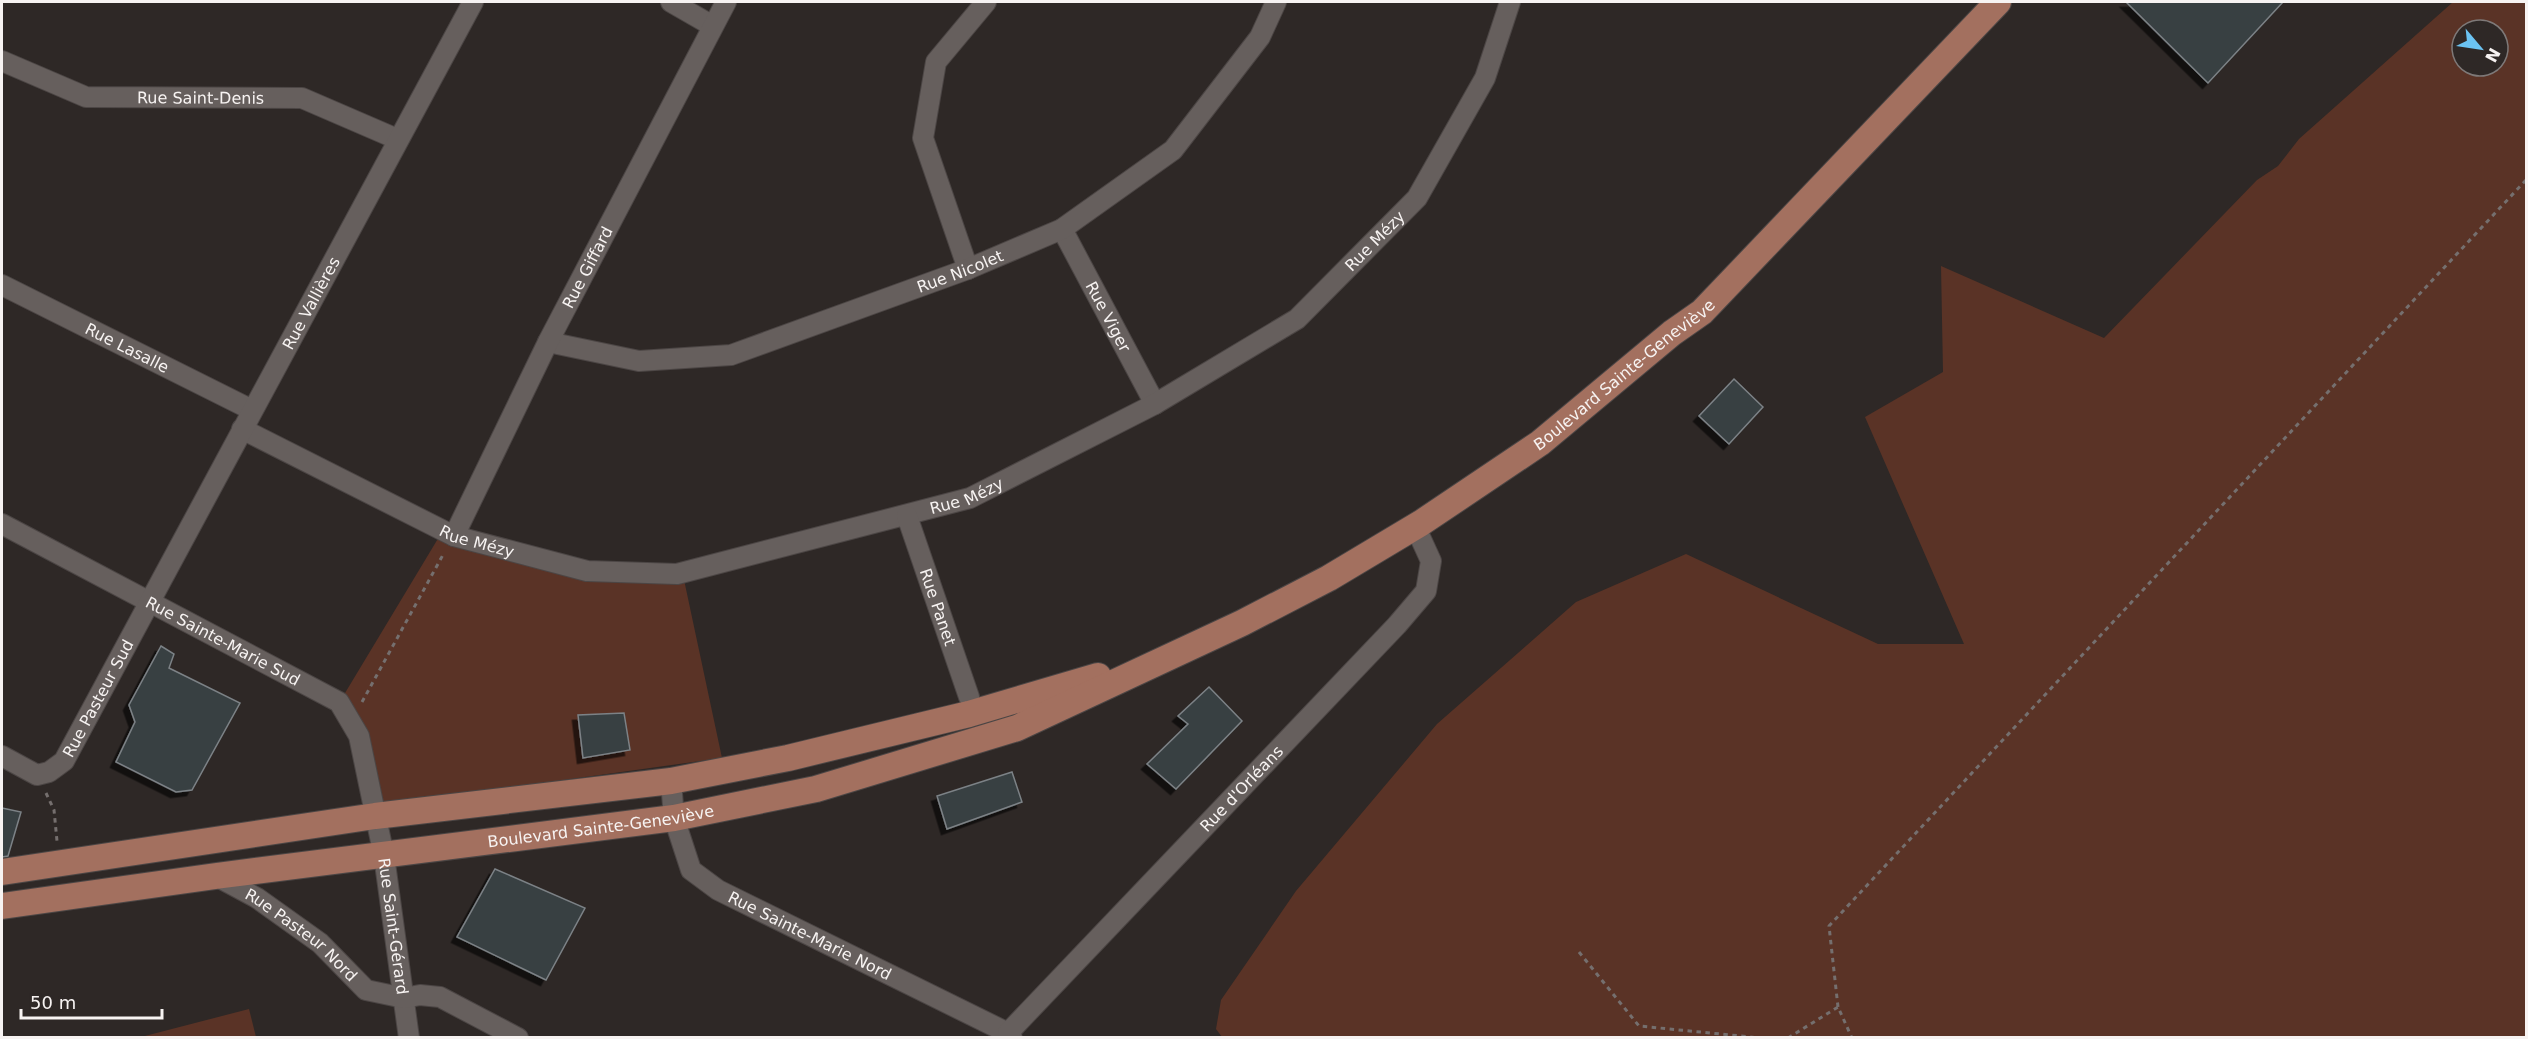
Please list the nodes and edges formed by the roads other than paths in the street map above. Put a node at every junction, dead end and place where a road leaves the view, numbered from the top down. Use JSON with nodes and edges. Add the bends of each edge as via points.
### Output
{"nodes":[{"id":1,"x":473,"y":2,"type":"edge"},
{"id":2,"x":671,"y":2,"type":"edge"},
{"id":3,"x":726,"y":2,"type":"edge"},
{"id":4,"x":986,"y":2,"type":"edge"},
{"id":5,"x":1276,"y":2,"type":"edge"},
{"id":6,"x":1509,"y":2,"type":"edge"},
{"id":7,"x":1998,"y":2,"type":"edge"},
{"id":8,"x":711,"y":25,"type":"junction"},
{"id":9,"x":2,"y":61,"type":"edge"},
{"id":10,"x":397,"y":139,"type":"junction"},
{"id":11,"x":1062,"y":229,"type":"junction"},
{"id":12,"x":968,"y":269,"type":"junction"},
{"id":13,"x":2,"y":285,"type":"edge"},
{"id":14,"x":548,"y":342,"type":"junction"},
{"id":15,"x":1155,"y":404,"type":"junction"},
{"id":16,"x":252,"y":410,"type":"junction"},
{"id":17,"x":242,"y":429,"type":"junction"},
{"id":18,"x":907,"y":516,"type":"junction"},
{"id":19,"x":2,"y":524,"type":"edge"},
{"id":20,"x":1415,"y":526,"type":"junction"},
{"id":21,"x":454,"y":536,"type":"junction"},
{"id":22,"x":149,"y":604,"type":"junction"},
{"id":23,"x":1179,"y":653,"type":"junction"},
{"id":24,"x":969,"y":697,"type":"dead end"},
{"id":25,"x":2,"y":756,"type":"edge"},
{"id":26,"x":671,"y":782,"type":"junction"},
{"id":27,"x":375,"y":816,"type":"junction"},
{"id":28,"x":674,"y":818,"type":"junction"},
{"id":29,"x":384,"y":856,"type":"junction"},
{"id":30,"x":2,"y":872,"type":"edge"},
{"id":31,"x":216,"y":876,"type":"junction"},
{"id":32,"x":2,"y":906,"type":"edge"},
{"id":33,"x":404,"y":998,"type":"junction"},
{"id":34,"x":1010,"y":1035,"type":"edge"},
{"id":35,"x":409,"y":1038,"type":"edge"},
{"id":36,"x":518,"y":1038,"type":"edge"}],
"edges":[{"from":1,"to":10,"type":"street","name":"Rue Vallières"},
{"from":2,"to":8,"type":"street"},
{"from":3,"to":8,"type":"street","name":"Rue Giffard"},
{"from":4,"to":12,"type":"street","via":[[936,63],[923,138]]},
{"from":5,"to":11,"type":"street","name":"Rue Nicolet","via":[[1260,37],[1173,150]]},
{"from":6,"to":15,"type":"street","name":"Rue Mézy","via":[[1485,78],[1417,198],[1297,319]]},
{"from":7,"to":20,"type":"main road","name":"Boulevard Sainte-Geneviève","via":[[1702,312],[1540,443]]},
{"from":8,"to":14,"type":"street","name":"Rue Giffard"},
{"from":9,"to":10,"type":"street","name":"Rue Saint-Denis","via":[[86,97],[302,98]]},
{"from":10,"to":16,"type":"street","name":"Rue Vallières"},
{"from":11,"to":12,"type":"street","name":"Rue Nicolet"},
{"from":11,"to":15,"type":"street","name":"Rue Viger"},
{"from":12,"to":14,"type":"street","name":"Rue Nicolet","via":[[731,355],[639,361]]},
{"from":13,"to":16,"type":"street","name":"Rue Lasalle"},
{"from":14,"to":21,"type":"street","name":"Rue Giffard"},
{"from":15,"to":18,"type":"street","name":"Rue Mézy","via":[[970,498]]},
{"from":16,"to":17,"type":"street","name":"Rue Vallières"},
{"from":17,"to":21,"type":"street","name":"Rue Mézy"},
{"from":17,"to":22,"type":"street","name":"Rue Vallières"},
{"from":18,"to":21,"type":"street","name":"Rue Mézy","via":[[677,574],[587,571]]},
{"from":18,"to":24,"type":"street","name":"Rue Panet"},
{"from":19,"to":22,"type":"street","name":"Rue Sainte-Marie Sud"},
{"from":20,"to":23,"type":"main road","name":"Boulevard Sainte-Geneviève","via":[[1329,578]]},
{"from":20,"to":34,"type":"street","name":"Rue d'Orléans","via":[[1431,561],[1426,591]]},
{"from":22,"to":25,"type":"street","name":"Rue Pasteur Sud","via":[[64,761],[37,775]]},
{"from":22,"to":27,"type":"street","name":"Rue Sainte-Marie Sud","via":[[339,702],[359,736]]},
{"from":23,"to":26,"type":"main road","name":"Boulevard Sainte-Geneviève","via":[[969,714]]},
{"from":23,"to":28,"type":"main road","name":"Boulevard Sainte-Geneviève","via":[[1017,728],[816,789]]},
{"from":26,"to":27,"type":"main road","name":"Boulevard Sainte-Geneviève"},
{"from":26,"to":28,"type":"street","name":"Rue Sainte-Marie Nord"},
{"from":27,"to":29,"type":"street","name":"Rue Saint-Gérard"},
{"from":27,"to":30,"type":"main road","name":"Boulevard Sainte-Geneviève"},
{"from":28,"to":29,"type":"main road","name":"Boulevard Sainte-Geneviève"},
{"from":28,"to":34,"type":"street","name":"Rue Sainte-Marie Nord","via":[[691,870],[718,890]]},
{"from":29,"to":31,"type":"main road","name":"Boulevard Sainte-Geneviève"},
{"from":29,"to":33,"type":"street","name":"Rue Saint-Gérard"},
{"from":31,"to":32,"type":"main road","name":"Boulevard Sainte-Geneviève"},
{"from":31,"to":33,"type":"street","name":"Rue Pasteur Nord","via":[[257,898],[320,943],[366,990]]},
{"from":33,"to":35,"type":"street","name":"Rue Saint-Gérard"},
{"from":33,"to":36,"type":"street","name":"Rue Pasteur Nord","via":[[440,997]]}]}
